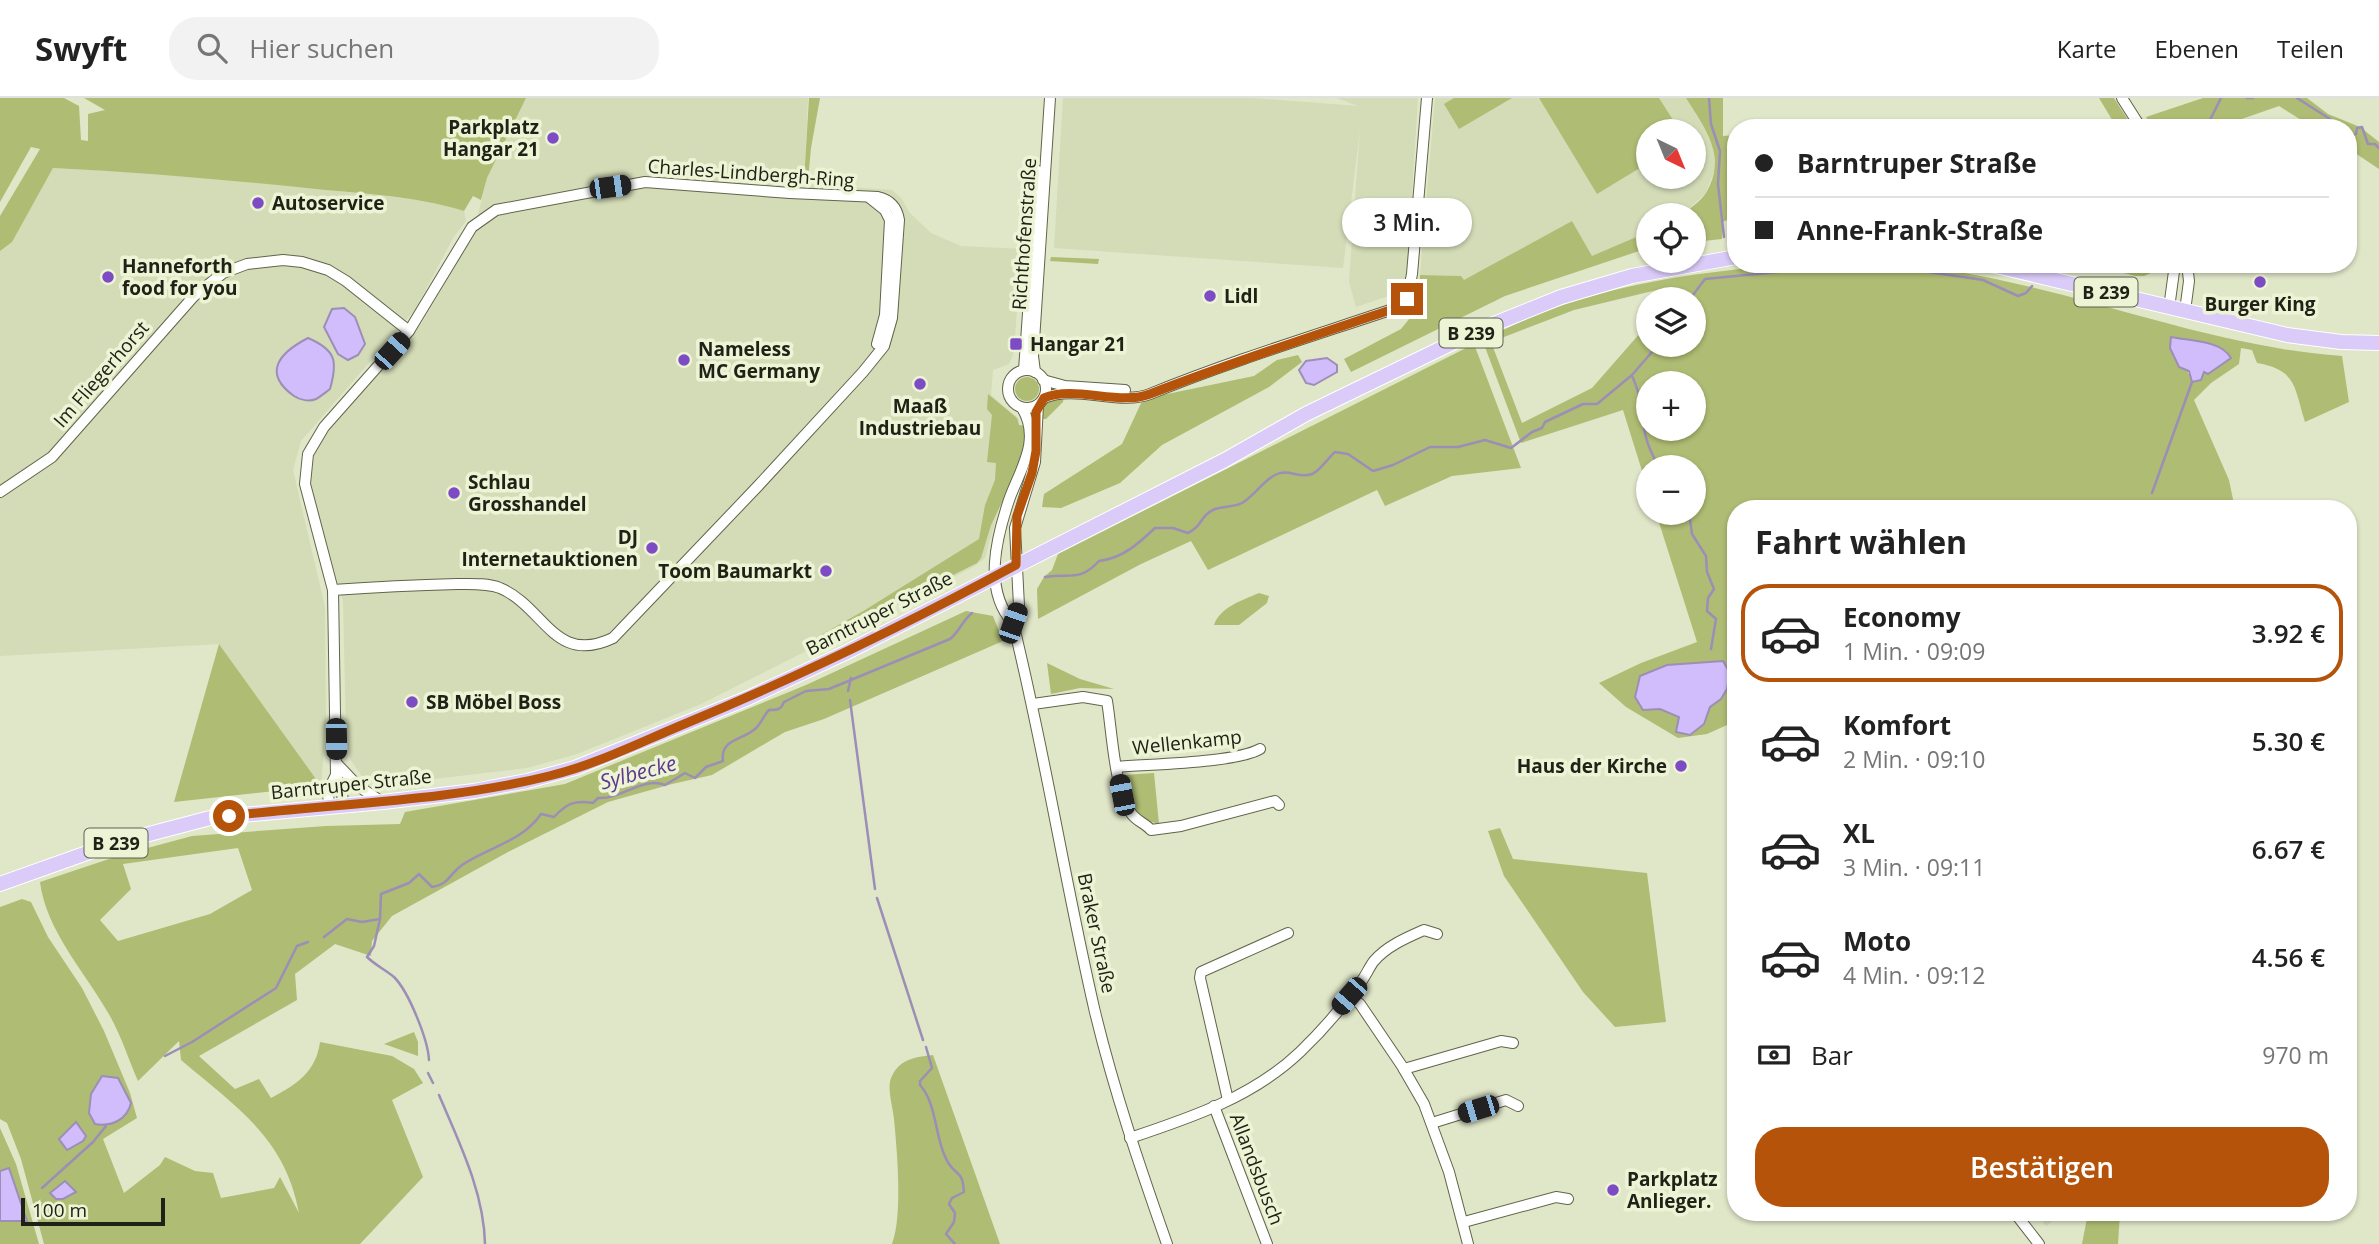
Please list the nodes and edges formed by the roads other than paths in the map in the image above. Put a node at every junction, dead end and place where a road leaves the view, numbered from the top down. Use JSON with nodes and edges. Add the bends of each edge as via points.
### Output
{"nodes":[{"id":1,"x":1043,"y":98,"type":"edge"},
{"id":2,"x":1050,"y":98,"type":"edge"},
{"id":3,"x":1427,"y":98,"type":"edge"},
{"id":4,"x":2122,"y":98,"type":"edge"},
{"id":5,"x":2135,"y":119,"type":"edge"},
{"id":6,"x":1727,"y":259,"type":"edge"},
{"id":7,"x":2025,"y":273,"type":"edge"},
{"id":8,"x":2174,"y":273,"type":"edge"},
{"id":9,"x":2188,"y":273,"type":"edge"},
{"id":10,"x":2169,"y":308,"type":"junction"},
{"id":11,"x":2185,"y":311,"type":"junction"},
{"id":12,"x":409,"y":331,"type":"junction"},
{"id":13,"x":2379,"y":343,"type":"edge"},
{"id":14,"x":1034,"y":374,"type":"junction"},
{"id":15,"x":1156,"y":391,"type":"junction"},
{"id":16,"x":1041,"y":401,"type":"junction"},
{"id":17,"x":1022,"y":408,"type":"junction"},
{"id":18,"x":0,"y":492,"type":"edge"},
{"id":19,"x":1016,"y":565,"type":"junction"},
{"id":20,"x":993,"y":577,"type":"junction"},
{"id":21,"x":333,"y":590,"type":"junction"},
{"id":22,"x":1013,"y":623,"type":"junction"},
{"id":23,"x":1033,"y":704,"type":"junction"},
{"id":24,"x":1260,"y":749,"type":"dead end"},
{"id":25,"x":1117,"y":767,"type":"junction"},
{"id":26,"x":336,"y":769,"type":"junction"},
{"id":27,"x":383,"y":802,"type":"junction"},
{"id":28,"x":1279,"y":805,"type":"dead end"},
{"id":29,"x":336,"y":806,"type":"junction"},
{"id":30,"x":0,"y":884,"type":"edge"},
{"id":31,"x":1288,"y":933,"type":"dead end"},
{"id":32,"x":1437,"y":934,"type":"dead end"},
{"id":33,"x":1349,"y":996,"type":"junction"},
{"id":34,"x":1513,"y":1042,"type":"dead end"},
{"id":35,"x":1404,"y":1069,"type":"junction"},
{"id":36,"x":1228,"y":1100,"type":"junction"},
{"id":37,"x":1214,"y":1106,"type":"junction"},
{"id":38,"x":1518,"y":1106,"type":"dead end"},
{"id":39,"x":1432,"y":1123,"type":"junction"},
{"id":40,"x":1129,"y":1138,"type":"junction"},
{"id":41,"x":1568,"y":1199,"type":"dead end"},
{"id":42,"x":2021,"y":1221,"type":"edge"},
{"id":43,"x":1464,"y":1222,"type":"junction"},
{"id":44,"x":1167,"y":1244,"type":"edge"},
{"id":45,"x":1267,"y":1244,"type":"edge"},
{"id":46,"x":1468,"y":1244,"type":"edge"},
{"id":47,"x":2039,"y":1244,"type":"edge"}],
"edges":[{"from":1,"to":14,"type":"street","name":"Richthofenstraße"},
{"from":2,"to":14,"type":"street","name":"Richthofenstraße"},
{"from":3,"to":15,"type":"street","via":[[1407,299],[1399,307]]},
{"from":4,"to":5,"type":"street"},
{"from":6,"to":19,"type":"main road","name":"Barntruper Straße","number":"B 239","via":[[1632,276],[1561,297],[1479,330]]},
{"from":7,"to":10,"type":"main road","number":"B 239"},
{"from":8,"to":10,"type":"street"},
{"from":9,"to":11,"type":"street"},
{"from":10,"to":11,"type":"main road","number":"B 239"},
{"from":11,"to":13,"type":"main road","number":"B 239","via":[[2303,339]]},
{"from":12,"to":18,"type":"street","name":"Im Fliegerhorst","via":[[328,270],[283,260],[235,268],[194,296],[52,457]]},
{"from":12,"to":21,"type":"street","name":"Charles-Lindbergh-Ring","via":[[324,427],[308,454],[305,484]]},
{"from":12,"to":21,"type":"street","name":"Charles-Lindbergh-Ring","via":[[472,227],[496,210],[645,182],[869,197],[888,215],[885,315],[874,357],[612,638],[586,647],[561,640],[515,596],[497,586],[419,584]]},
{"from":14,"to":15,"type":"street","via":[[1068,386]]},
{"from":14,"to":16,"type":"street","via":[[1046,391]]},
{"from":14,"to":17,"type":"street","via":[[1015,374],[1008,387],[1012,401]]},
{"from":15,"to":16,"type":"street","via":[[1124,397],[1062,393]]},
{"from":16,"to":17,"type":"street"},
{"from":16,"to":19,"type":"street","via":[[1035,462],[1015,528]]},
{"from":17,"to":20,"type":"street","via":[[1028,423],[1027,458],[1009,498]]},
{"from":19,"to":20,"type":"main road","name":"Barntruper Straße","number":"B 239"},
{"from":19,"to":22,"type":"street","name":"Braker Straße","via":[[1019,606]]},
{"from":20,"to":22,"type":"street","name":"Braker Straße","via":[[1004,614]]},
{"from":20,"to":27,"type":"main road","name":"Barntruper Straße","number":"B 239","via":[[778,684],[575,768],[474,791]]},
{"from":21,"to":26,"type":"street","name":"Charles-Lindbergh-Ring"},
{"from":22,"to":23,"type":"street","name":"Braker Straße"},
{"from":23,"to":25,"type":"street","name":"Wellenkamp","via":[[1083,697],[1107,701]]},
{"from":23,"to":40,"type":"street","name":"Braker Straße","via":[[1095,1012]]},
{"from":24,"to":25,"type":"street","name":"Wellenkamp"},
{"from":25,"to":28,"type":"street","name":"Wellenkamp","via":[[1130,813],[1151,830],[1275,801]]},
{"from":26,"to":27,"type":"street"},
{"from":26,"to":29,"type":"street","name":"Charles-Lindbergh-Ring","via":[[328,791]]},
{"from":27,"to":29,"type":"main road","name":"Barntruper Straße","number":"B 239"},
{"from":29,"to":30,"type":"main road","name":"Barntruper Straße","number":"B 239","via":[[174,826]]},
{"from":31,"to":36,"type":"street","via":[[1201,972]]},
{"from":32,"to":33,"type":"street","via":[[1424,930],[1390,947]]},
{"from":33,"to":35,"type":"street","via":[[1360,1004]]},
{"from":33,"to":36,"type":"street","via":[[1290,1061],[1253,1089]]},
{"from":34,"to":35,"type":"street","via":[[1501,1041]]},
{"from":35,"to":39,"type":"street"},
{"from":36,"to":37,"type":"street"},
{"from":37,"to":40,"type":"street"},
{"from":37,"to":45,"type":"street","name":"Allandsbusch"},
{"from":38,"to":39,"type":"street","via":[[1506,1100]]},
{"from":39,"to":43,"type":"street"},
{"from":40,"to":44,"type":"street","name":"Braker Straße"},
{"from":41,"to":43,"type":"street","via":[[1556,1197]]},
{"from":42,"to":47,"type":"street"},
{"from":43,"to":46,"type":"street"}]}
